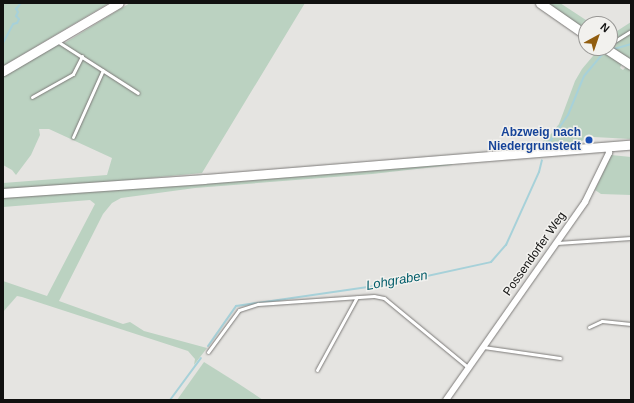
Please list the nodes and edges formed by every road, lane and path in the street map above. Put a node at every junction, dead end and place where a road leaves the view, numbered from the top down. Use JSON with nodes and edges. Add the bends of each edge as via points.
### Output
{"nodes":[{"id":1,"x":119,"y":3,"type":"edge"},
{"id":2,"x":540,"y":3,"type":"edge"},
{"id":3,"x":578,"y":29,"type":"edge"},
{"id":4,"x":631,"y":32,"type":"edge"},
{"id":5,"x":618,"y":39,"type":"edge"},
{"id":6,"x":56,"y":40,"type":"junction"},
{"id":7,"x":82,"y":56,"type":"junction"},
{"id":8,"x":617,"y":56,"type":"edge"},
{"id":9,"x":631,"y":65,"type":"edge"},
{"id":10,"x":103,"y":70,"type":"junction"},
{"id":11,"x":3,"y":71,"type":"edge"},
{"id":12,"x":138,"y":93,"type":"dead end"},
{"id":13,"x":32,"y":97,"type":"dead end"},
{"id":14,"x":73,"y":137,"type":"dead end"},
{"id":15,"x":631,"y":145,"type":"edge"},
{"id":16,"x":608,"y":147,"type":"junction"},
{"id":17,"x":3,"y":193,"type":"edge"},
{"id":18,"x":631,"y":238,"type":"edge"},
{"id":19,"x":556,"y":243,"type":"junction"},
{"id":20,"x":357,"y":297,"type":"junction"},
{"id":21,"x":631,"y":324,"type":"edge"},
{"id":22,"x":588,"y":328,"type":"dead end"},
{"id":23,"x":483,"y":347,"type":"junction"},
{"id":24,"x":208,"y":352,"type":"dead end"},
{"id":25,"x":560,"y":358,"type":"dead end"},
{"id":26,"x":469,"y":368,"type":"junction"},
{"id":27,"x":317,"y":370,"type":"dead end"},
{"id":28,"x":446,"y":400,"type":"edge"}],
"edges":[{"from":1,"to":6,"type":"main road"},
{"from":2,"to":3,"type":"main road"},
{"from":4,"to":5,"type":"lane"},
{"from":6,"to":7,"type":"lane"},
{"from":6,"to":11,"type":"main road"},
{"from":7,"to":10,"type":"lane"},
{"from":7,"to":13,"type":"lane","via":[[73,74]]},
{"from":8,"to":9,"type":"main road"},
{"from":10,"to":12,"type":"lane"},
{"from":10,"to":14,"type":"lane"},
{"from":15,"to":16,"type":"main road"},
{"from":16,"to":17,"type":"main road"},
{"from":16,"to":19,"type":"street","name":"Possendorfer Weg","via":[[609,153],[585,202]]},
{"from":18,"to":19,"type":"lane"},
{"from":19,"to":23,"type":"street","name":"Possendorfer Weg"},
{"from":20,"to":24,"type":"lane","via":[[258,304],[239,310]]},
{"from":20,"to":26,"type":"lane","via":[[384,298]]},
{"from":20,"to":27,"type":"lane"},
{"from":21,"to":22,"type":"lane","via":[[602,321]]},
{"from":23,"to":25,"type":"lane"},
{"from":23,"to":26,"type":"street","name":"Possendorfer Weg"},
{"from":26,"to":28,"type":"street","name":"Possendorfer Weg"}]}
